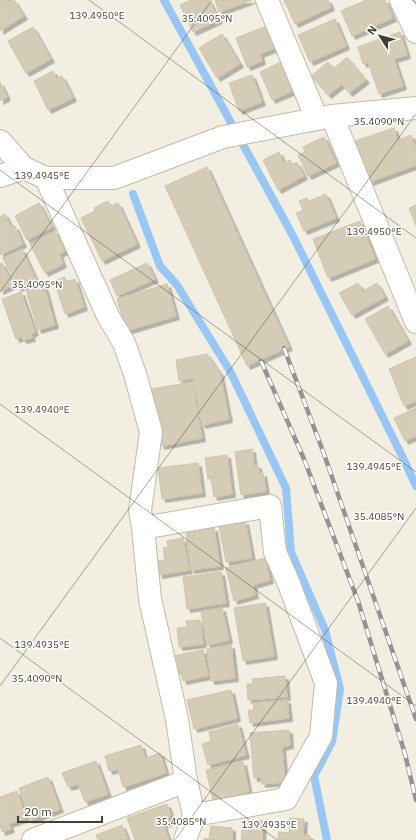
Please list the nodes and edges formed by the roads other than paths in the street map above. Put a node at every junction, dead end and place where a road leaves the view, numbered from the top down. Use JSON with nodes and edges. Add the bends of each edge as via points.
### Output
{"nodes":[{"id":1,"x":267,"y":0,"type":"edge"},
{"id":2,"x":401,"y":0,"type":"edge"},
{"id":3,"x":416,"y":32,"type":"edge"},
{"id":4,"x":416,"y":108,"type":"edge"},
{"id":5,"x":324,"y":117,"type":"junction"},
{"id":6,"x":0,"y":141,"type":"edge"},
{"id":7,"x":24,"y":168,"type":"junction"},
{"id":8,"x":0,"y":176,"type":"edge"},
{"id":9,"x":46,"y":178,"type":"junction"},
{"id":10,"x":416,"y":322,"type":"edge"},
{"id":11,"x":143,"y":528,"type":"junction"},
{"id":12,"x":186,"y":781,"type":"junction"},
{"id":13,"x":194,"y":815,"type":"junction"},
{"id":14,"x":33,"y":840,"type":"edge"},
{"id":15,"x":185,"y":840,"type":"edge"}],
"edges":[{"from":1,"to":5,"type":"street"},
{"from":2,"to":3,"type":"street"},
{"from":4,"to":5,"type":"street"},
{"from":5,"to":9,"type":"street","via":[[223,137],[114,178]]},
{"from":5,"to":10,"type":"street"},
{"from":6,"to":7,"type":"street"},
{"from":7,"to":8,"type":"street"},
{"from":7,"to":9,"type":"street"},
{"from":9,"to":11,"type":"street","via":[[108,316],[124,343],[135,374],[151,432],[140,510]]},
{"from":11,"to":12,"type":"street","via":[[150,599],[177,719]]},
{"from":11,"to":13,"type":"street","via":[[270,506],[275,552],[290,584],[326,682],[321,736],[286,799]]},
{"from":12,"to":13,"type":"street"},
{"from":12,"to":14,"type":"street"},
{"from":13,"to":15,"type":"street"}]}
